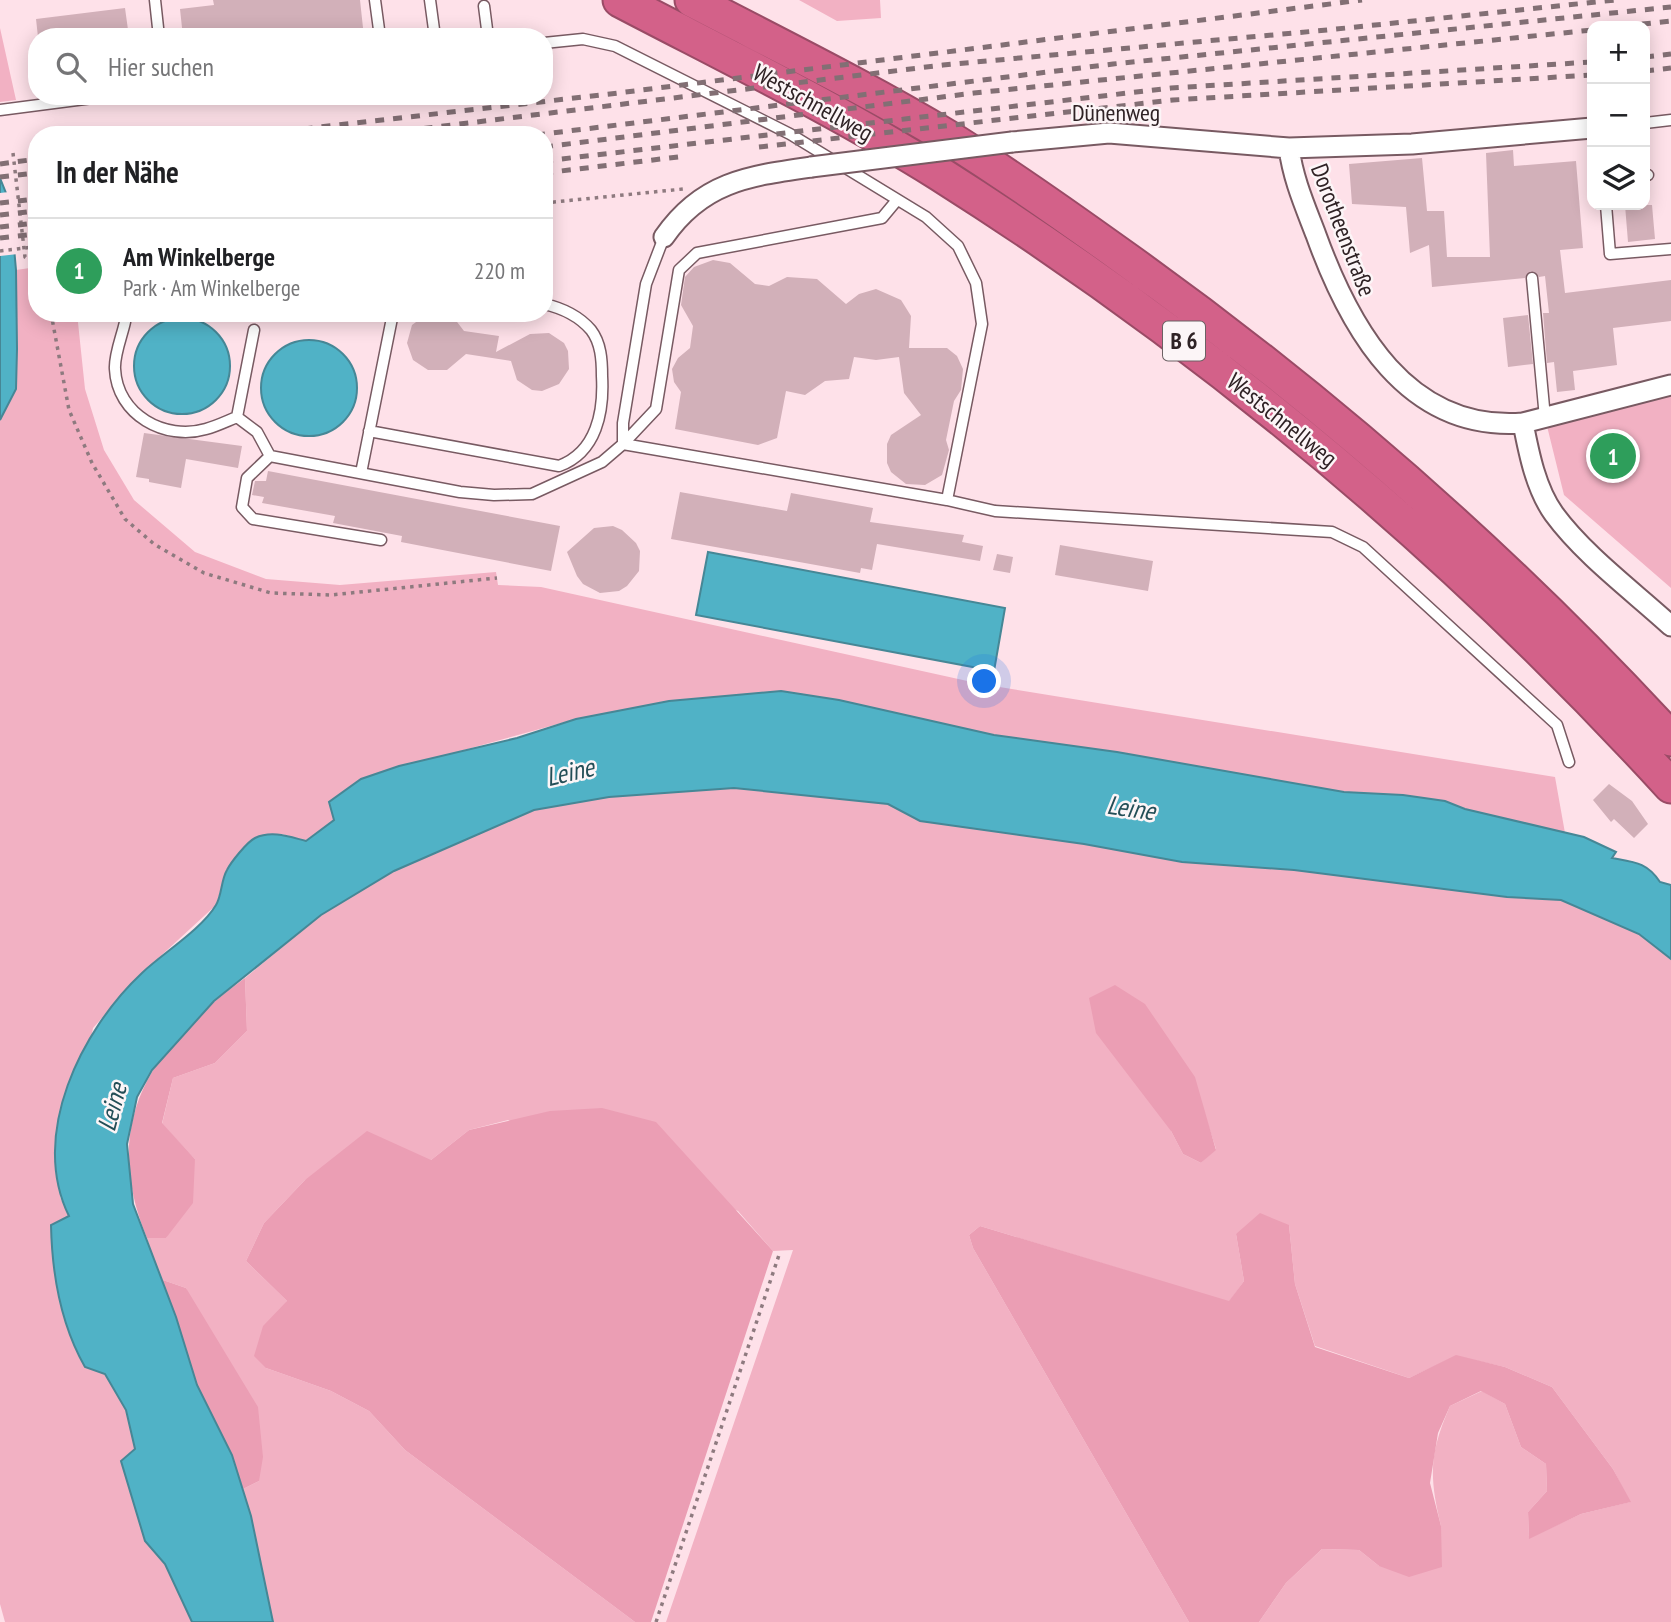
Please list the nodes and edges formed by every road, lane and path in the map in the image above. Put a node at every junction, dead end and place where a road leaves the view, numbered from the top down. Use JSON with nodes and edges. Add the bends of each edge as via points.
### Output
{"nodes":[{"id":1,"x":155,"y":0,"type":"edge"},
{"id":2,"x":375,"y":0,"type":"edge"},
{"id":3,"x":430,"y":0,"type":"edge"},
{"id":4,"x":620,"y":0,"type":"edge"},
{"id":5,"x":692,"y":0,"type":"edge"},
{"id":6,"x":484,"y":6,"type":"dead end"},
{"id":7,"x":158,"y":28,"type":"edge"},
{"id":8,"x":379,"y":28,"type":"edge"},
{"id":9,"x":434,"y":28,"type":"edge"},
{"id":10,"x":487,"y":28,"type":"edge"},
{"id":11,"x":553,"y":42,"type":"edge"},
{"id":12,"x":41,"y":105,"type":"edge"},
{"id":13,"x":0,"y":110,"type":"edge"},
{"id":14,"x":1671,"y":120,"type":"edge"},
{"id":15,"x":1650,"y":122,"type":"edge"},
{"id":16,"x":1587,"y":128,"type":"edge"},
{"id":17,"x":1289,"y":148,"type":"junction"},
{"id":18,"x":13,"y":153,"type":"dead end"},
{"id":19,"x":723,"y":185,"type":"junction"},
{"id":20,"x":897,"y":200,"type":"junction"},
{"id":21,"x":553,"y":202,"type":"edge"},
{"id":22,"x":1606,"y":210,"type":"edge"},
{"id":23,"x":664,"y":237,"type":"joint"},
{"id":24,"x":28,"y":248,"type":"edge"},
{"id":25,"x":1671,"y":249,"type":"edge"},
{"id":26,"x":0,"y":251,"type":"edge"},
{"id":27,"x":28,"y":259,"type":"edge"},
{"id":28,"x":1532,"y":278,"type":"dead end"},
{"id":29,"x":553,"y":308,"type":"edge"},
{"id":30,"x":53,"y":322,"type":"edge"},
{"id":31,"x":125,"y":322,"type":"edge"},
{"id":32,"x":391,"y":322,"type":"edge"},
{"id":33,"x":254,"y":330,"type":"dead end"},
{"id":34,"x":1671,"y":385,"type":"edge"},
{"id":35,"x":237,"y":417,"type":"junction"},
{"id":36,"x":1545,"y":418,"type":"junction"},
{"id":37,"x":1523,"y":423,"type":"junction"},
{"id":38,"x":369,"y":431,"type":"junction"},
{"id":39,"x":623,"y":444,"type":"junction"},
{"id":40,"x":270,"y":456,"type":"junction"},
{"id":41,"x":559,"y":466,"type":"junction"},
{"id":42,"x":361,"y":473,"type":"junction"},
{"id":43,"x":563,"y":481,"type":"junction"},
{"id":44,"x":947,"y":500,"type":"junction"},
{"id":45,"x":381,"y":541,"type":"dead end"},
{"id":46,"x":497,"y":578,"type":"dead end"},
{"id":47,"x":1671,"y":626,"type":"edge"},
{"id":48,"x":1671,"y":739,"type":"edge"},
{"id":49,"x":1569,"y":762,"type":"dead end"},
{"id":50,"x":1671,"y":786,"type":"edge"},
{"id":51,"x":780,"y":1252,"type":"dead end"},
{"id":52,"x":656,"y":1622,"type":"edge"}],
"edges":[{"from":1,"to":7,"type":"lane"},
{"from":2,"to":8,"type":"lane"},
{"from":3,"to":9,"type":"lane"},
{"from":4,"to":50,"type":"highway","name":"Westschnellweg","number":"B 6","via":[[937,172],[1184,341],[1422,539],[1532,642]]},
{"from":5,"to":48,"type":"highway","name":"Westschnellweg","number":"B 6","via":[[949,138],[1203,314],[1443,513],[1554,618]]},
{"from":6,"to":10,"type":"lane"},
{"from":11,"to":20,"type":"lane","via":[[583,39],[615,46],[790,134]]},
{"from":12,"to":13,"type":"lane"},
{"from":14,"to":15,"type":"lane"},
{"from":16,"to":17,"type":"street","name":"Dünenweg","via":[[1412,144]]},
{"from":17,"to":19,"type":"street","name":"Dünenweg","bridge":true,"via":[[1109,132],[751,175]]},
{"from":17,"to":37,"type":"street","name":"Dorotheenstraße","via":[[1292,170],[1333,283],[1369,346],[1411,389],[1436,407],[1471,421]]},
{"from":18,"to":27,"type":"path"},
{"from":19,"to":21,"type":"path"},
{"from":19,"to":23,"type":"street","name":"Dünenweg","via":[[695,202]]},
{"from":20,"to":39,"type":"lane","via":[[882,218],[697,253],[679,270],[656,409]]},
{"from":20,"to":44,"type":"lane","via":[[926,217],[958,246],[976,283],[982,324]]},
{"from":22,"to":25,"type":"lane","via":[[1610,254]]},
{"from":23,"to":39,"type":"lane","via":[[646,284]]},
{"from":24,"to":26,"type":"path","bridge":true},
{"from":28,"to":36,"type":"lane"},
{"from":29,"to":41,"type":"lane","via":[[576,317],[591,331],[602,365],[603,405],[598,427],[582,450]]},
{"from":30,"to":46,"type":"path","via":[[69,410],[92,463],[125,519],[154,544],[204,573],[271,593],[331,595]]},
{"from":31,"to":35,"type":"lane","via":[[115,369],[125,403],[143,421],[171,431],[204,430]]},
{"from":32,"to":38,"type":"lane"},
{"from":33,"to":35,"type":"lane"},
{"from":34,"to":36,"type":"street","name":"Dorotheenstraße"},
{"from":35,"to":40,"type":"lane","via":[[257,432]]},
{"from":36,"to":37,"type":"street","name":"Dorotheenstraße"},
{"from":37,"to":47,"type":"street","via":[[1540,487],[1554,514]]},
{"from":38,"to":41,"type":"lane"},
{"from":38,"to":42,"type":"lane"},
{"from":39,"to":43,"type":"lane","via":[[602,462]]},
{"from":39,"to":44,"type":"lane"},
{"from":40,"to":42,"type":"lane"},
{"from":40,"to":45,"type":"lane","via":[[247,478],[242,507],[253,519]]},
{"from":41,"to":43,"type":"lane"},
{"from":42,"to":43,"type":"lane","via":[[494,495],[532,494]]},
{"from":44,"to":49,"type":"lane","via":[[995,511],[1332,532],[1363,548],[1557,724]]},
{"from":51,"to":52,"type":"path"}]}
